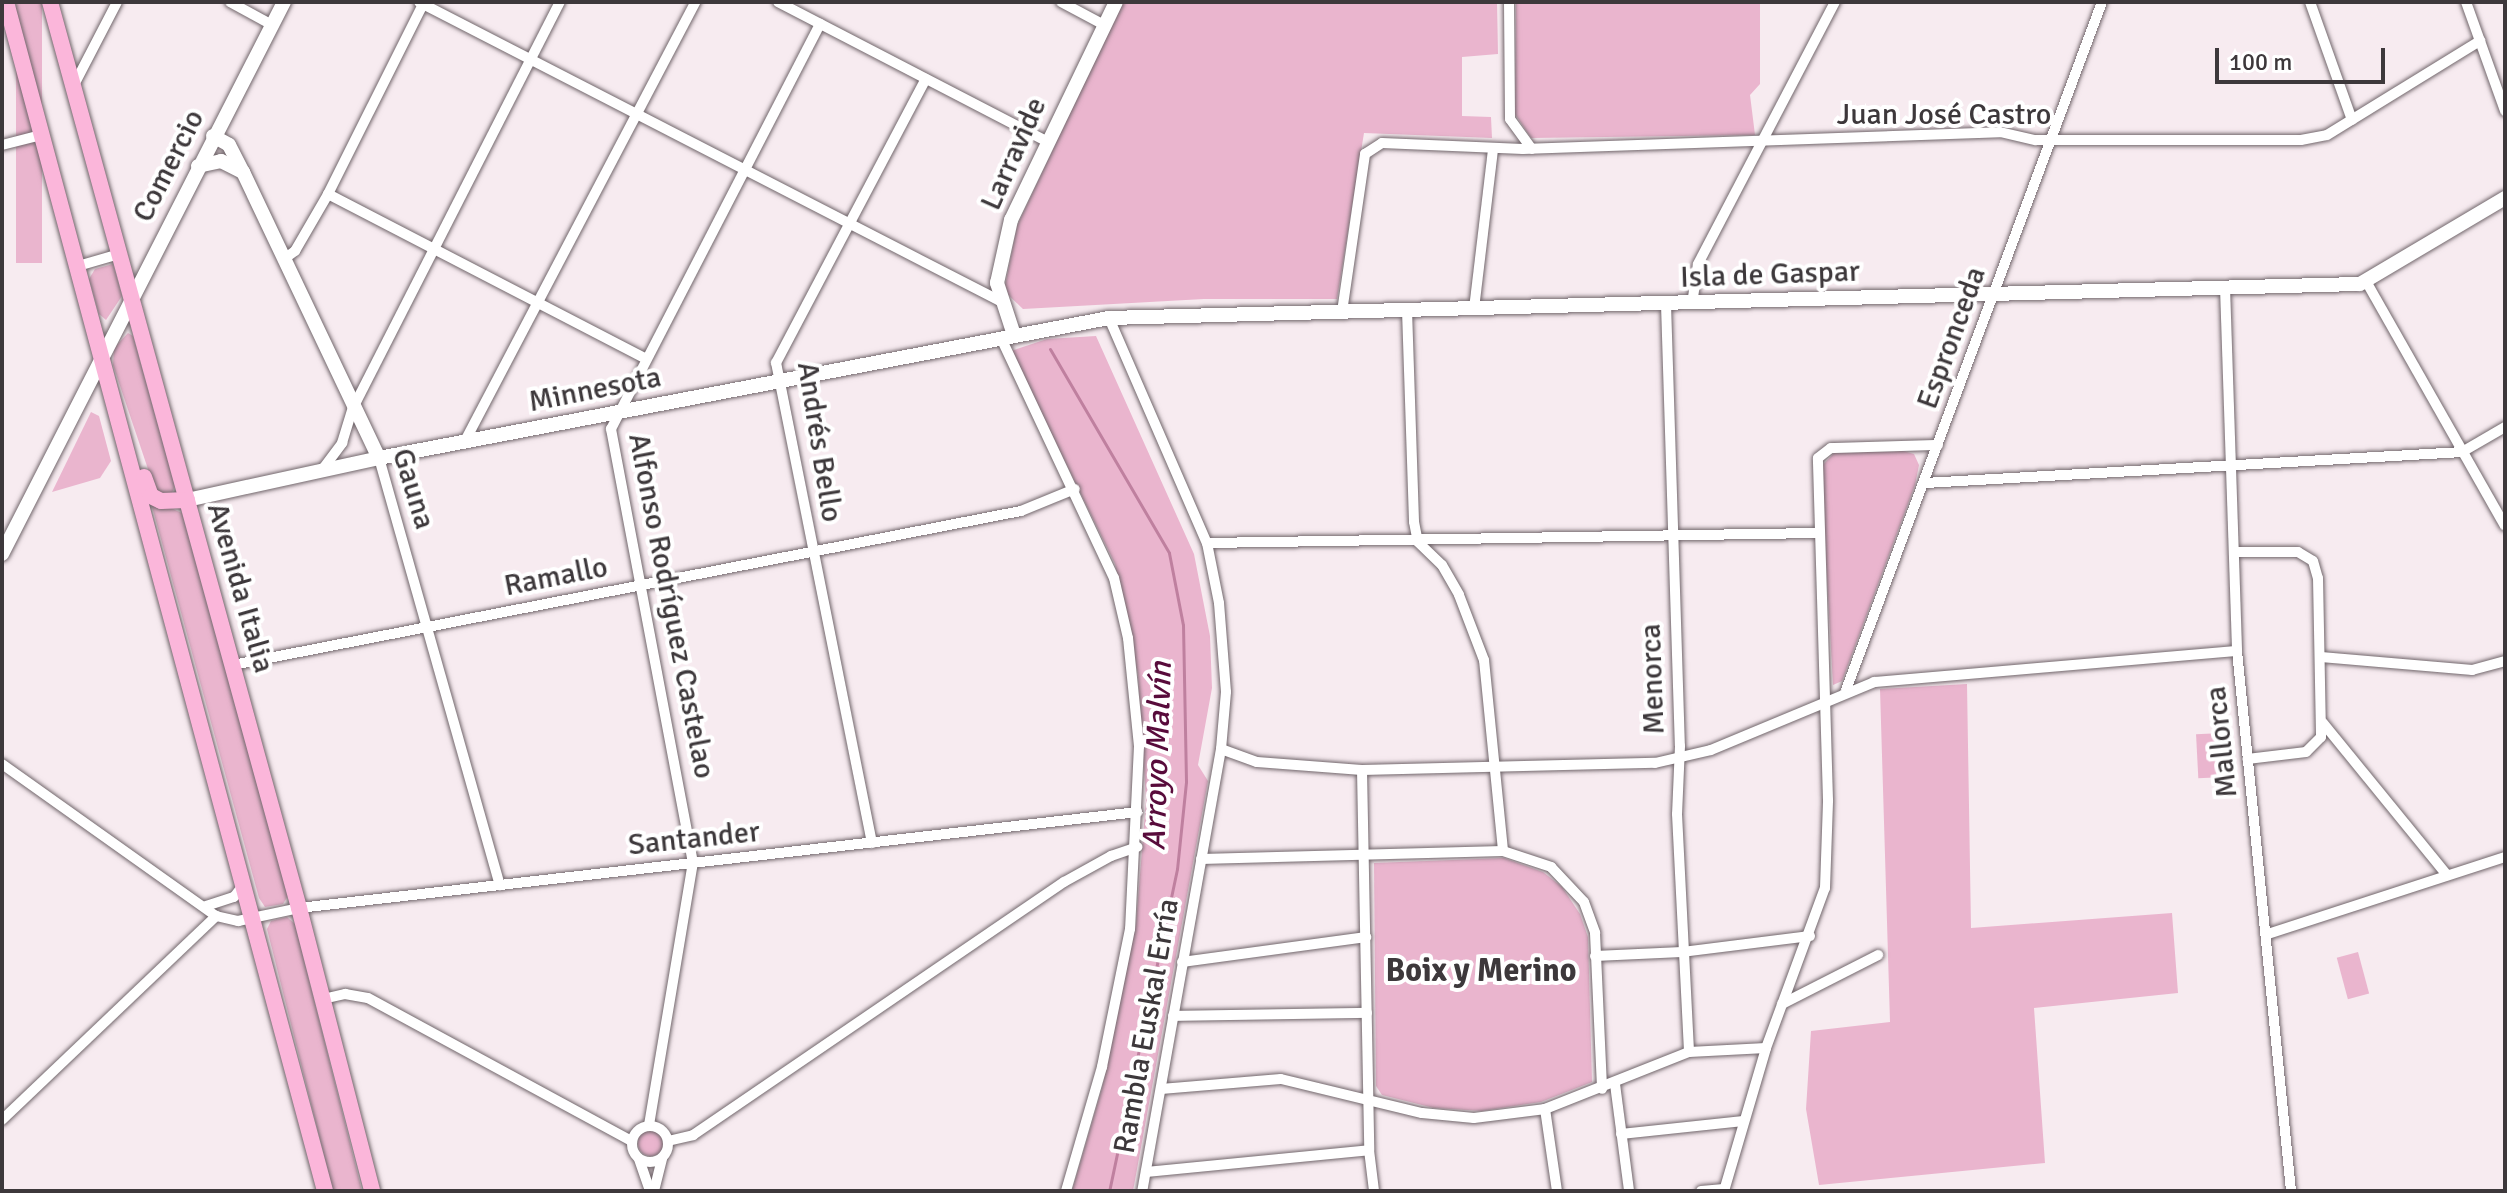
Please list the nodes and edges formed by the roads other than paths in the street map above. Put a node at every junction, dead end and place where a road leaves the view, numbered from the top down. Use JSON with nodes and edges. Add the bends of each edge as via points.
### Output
{"nodes":[{"id":1,"x":6,"y":2,"type":"edge"},
{"id":2,"x":50,"y":2,"type":"edge"},
{"id":3,"x":117,"y":2,"type":"edge"},
{"id":4,"x":230,"y":2,"type":"edge"},
{"id":5,"x":284,"y":2,"type":"edge"},
{"id":6,"x":560,"y":2,"type":"edge"},
{"id":7,"x":695,"y":2,"type":"edge"},
{"id":8,"x":778,"y":2,"type":"edge"},
{"id":9,"x":1061,"y":2,"type":"edge"},
{"id":10,"x":1116,"y":2,"type":"edge"},
{"id":11,"x":1509,"y":2,"type":"edge"},
{"id":12,"x":1835,"y":2,"type":"edge"},
{"id":13,"x":2102,"y":2,"type":"edge"},
{"id":14,"x":2310,"y":2,"type":"edge"},
{"id":15,"x":2466,"y":2,"type":"edge"},
{"id":16,"x":422,"y":3,"type":"edge"},
{"id":17,"x":820,"y":24,"type":"junction"},
{"id":18,"x":272,"y":25,"type":"junction"},
{"id":19,"x":1104,"y":25,"type":"junction"},
{"id":20,"x":2480,"y":41,"type":"junction"},
{"id":21,"x":530,"y":59,"type":"junction"},
{"id":22,"x":926,"y":79,"type":"junction"},
{"id":23,"x":73,"y":87,"type":"junction"},
{"id":24,"x":2505,"y":111,"type":"edge"},
{"id":25,"x":636,"y":116,"type":"junction"},
{"id":26,"x":2352,"y":120,"type":"junction"},
{"id":27,"x":41,"y":135,"type":"junction"},
{"id":28,"x":213,"y":136,"type":"junction"},
{"id":29,"x":2052,"y":137,"type":"junction"},
{"id":30,"x":1046,"y":141,"type":"junction"},
{"id":31,"x":1762,"y":141,"type":"junction"},
{"id":32,"x":2,"y":145,"type":"edge"},
{"id":33,"x":1532,"y":149,"type":"junction"},
{"id":34,"x":1493,"y":150,"type":"junction"},
{"id":35,"x":198,"y":166,"type":"junction"},
{"id":36,"x":743,"y":169,"type":"junction"},
{"id":37,"x":243,"y":172,"type":"junction"},
{"id":38,"x":328,"y":194,"type":"junction"},
{"id":39,"x":2505,"y":198,"type":"edge"},
{"id":40,"x":848,"y":226,"type":"junction"},
{"id":41,"x":434,"y":248,"type":"junction"},
{"id":42,"x":119,"y":254,"type":"junction"},
{"id":43,"x":284,"y":259,"type":"junction"},
{"id":44,"x":78,"y":266,"type":"junction"},
{"id":45,"x":2367,"y":283,"type":"junction"},
{"id":46,"x":2225,"y":287,"type":"junction"},
{"id":47,"x":1993,"y":293,"type":"junction"},
{"id":48,"x":131,"y":297,"type":"junction"},
{"id":49,"x":1000,"y":301,"type":"junction"},
{"id":50,"x":538,"y":302,"type":"junction"},
{"id":51,"x":1666,"y":304,"type":"junction"},
{"id":52,"x":1692,"y":304,"type":"junction"},
{"id":53,"x":1474,"y":309,"type":"junction"},
{"id":54,"x":1407,"y":310,"type":"junction"},
{"id":55,"x":1342,"y":312,"type":"junction"},
{"id":56,"x":1109,"y":318,"type":"junction"},
{"id":57,"x":1007,"y":336,"type":"junction"},
{"id":58,"x":101,"y":355,"type":"junction"},
{"id":59,"x":645,"y":358,"type":"junction"},
{"id":60,"x":779,"y":381,"type":"junction"},
{"id":61,"x":353,"y":408,"type":"junction"},
{"id":62,"x":614,"y":413,"type":"junction"},
{"id":63,"x":117,"y":414,"type":"junction"},
{"id":64,"x":2505,"y":427,"type":"edge"},
{"id":65,"x":465,"y":441,"type":"junction"},
{"id":66,"x":1938,"y":445,"type":"junction"},
{"id":67,"x":2462,"y":452,"type":"junction"},
{"id":68,"x":379,"y":458,"type":"junction"},
{"id":69,"x":2231,"y":465,"type":"junction"},
{"id":70,"x":322,"y":470,"type":"junction"},
{"id":71,"x":1925,"y":483,"type":"junction"},
{"id":72,"x":1075,"y":489,"type":"junction"},
{"id":73,"x":187,"y":500,"type":"junction"},
{"id":74,"x":2505,"y":526,"type":"edge"},
{"id":75,"x":1818,"y":533,"type":"junction"},
{"id":76,"x":1672,"y":536,"type":"junction"},
{"id":77,"x":1418,"y":542,"type":"junction"},
{"id":78,"x":1207,"y":543,"type":"junction"},
{"id":79,"x":814,"y":552,"type":"junction"},
{"id":80,"x":2234,"y":552,"type":"junction"},
{"id":81,"x":2,"y":554,"type":"edge"},
{"id":82,"x":639,"y":585,"type":"junction"},
{"id":83,"x":426,"y":628,"type":"junction"},
{"id":84,"x":2237,"y":651,"type":"junction"},
{"id":85,"x":2321,"y":657,"type":"junction"},
{"id":86,"x":2505,"y":661,"type":"edge"},
{"id":87,"x":233,"y":665,"type":"junction"},
{"id":88,"x":1846,"y":690,"type":"junction"},
{"id":89,"x":1826,"y":698,"type":"junction"},
{"id":90,"x":2323,"y":723,"type":"junction"},
{"id":91,"x":1221,"y":749,"type":"junction"},
{"id":92,"x":1679,"y":759,"type":"junction"},
{"id":93,"x":2247,"y":759,"type":"junction"},
{"id":94,"x":2,"y":764,"type":"edge"},
{"id":95,"x":1495,"y":764,"type":"junction"},
{"id":96,"x":1362,"y":770,"type":"junction"},
{"id":97,"x":1138,"y":812,"type":"junction"},
{"id":98,"x":872,"y":843,"type":"junction"},
{"id":99,"x":1137,"y":847,"type":"junction"},
{"id":100,"x":1503,"y":851,"type":"junction"},
{"id":101,"x":1364,"y":854,"type":"junction"},
{"id":102,"x":2505,"y":857,"type":"edge"},
{"id":103,"x":1201,"y":859,"type":"junction"},
{"id":104,"x":693,"y":863,"type":"junction"},
{"id":105,"x":2447,"y":875,"type":"junction"},
{"id":106,"x":246,"y":881,"type":"junction"},
{"id":107,"x":500,"y":885,"type":"junction"},
{"id":108,"x":206,"y":906,"type":"junction"},
{"id":109,"x":299,"y":908,"type":"junction"},
{"id":110,"x":216,"y":916,"type":"junction"},
{"id":111,"x":256,"y":918,"type":"junction"},
{"id":112,"x":2268,"y":934,"type":"junction"},
{"id":113,"x":1810,"y":936,"type":"junction"},
{"id":114,"x":1366,"y":937,"type":"junction"},
{"id":115,"x":1682,"y":952,"type":"junction"},
{"id":116,"x":1878,"y":955,"type":"dead end"},
{"id":117,"x":1595,"y":956,"type":"junction"},
{"id":118,"x":1182,"y":962,"type":"junction"},
{"id":119,"x":323,"y":999,"type":"junction"},
{"id":120,"x":1782,"y":1004,"type":"junction"},
{"id":121,"x":1367,"y":1013,"type":"junction"},
{"id":122,"x":1173,"y":1016,"type":"junction"},
{"id":123,"x":1766,"y":1048,"type":"junction"},
{"id":124,"x":1689,"y":1052,"type":"junction"},
{"id":125,"x":1615,"y":1084,"type":"junction"},
{"id":126,"x":1161,"y":1089,"type":"junction"},
{"id":127,"x":1602,"y":1089,"type":"junction"},
{"id":128,"x":1368,"y":1098,"type":"junction"},
{"id":129,"x":1545,"y":1109,"type":"junction"},
{"id":130,"x":2,"y":1120,"type":"edge"},
{"id":131,"x":1743,"y":1121,"type":"junction"},
{"id":132,"x":649,"y":1125,"type":"junction"},
{"id":133,"x":1621,"y":1134,"type":"junction"},
{"id":134,"x":631,"y":1141,"type":"junction"},
{"id":135,"x":668,"y":1141,"type":"junction"},
{"id":136,"x":1369,"y":1150,"type":"junction"},
{"id":137,"x":662,"y":1158,"type":"junction"},
{"id":138,"x":639,"y":1159,"type":"junction"},
{"id":139,"x":1146,"y":1172,"type":"junction"},
{"id":140,"x":1724,"y":1190,"type":"edge"},
{"id":141,"x":325,"y":1191,"type":"edge"},
{"id":142,"x":372,"y":1191,"type":"edge"},
{"id":143,"x":652,"y":1191,"type":"edge"},
{"id":144,"x":1066,"y":1191,"type":"edge"},
{"id":145,"x":1142,"y":1191,"type":"edge"},
{"id":146,"x":1374,"y":1191,"type":"edge"},
{"id":147,"x":1557,"y":1191,"type":"edge"},
{"id":148,"x":1629,"y":1191,"type":"edge"},
{"id":149,"x":1701,"y":1191,"type":"edge"},
{"id":150,"x":2291,"y":1191,"type":"edge"}],
"edges":[{"from":1,"to":27,"type":"main road"},
{"from":2,"to":23,"type":"main road","name":"Avenida Italia"},
{"from":3,"to":23,"type":"street"},
{"from":4,"to":18,"type":"street"},
{"from":5,"to":18,"type":"street","name":"Comercio"},
{"from":6,"to":21,"type":"street"},
{"from":7,"to":25,"type":"street"},
{"from":8,"to":17,"type":"street"},
{"from":9,"to":19,"type":"street"},
{"from":10,"to":19,"type":"street","name":"Larravide"},
{"from":11,"to":33,"type":"street","via":[[1510,119]]},
{"from":12,"to":31,"type":"street"},
{"from":13,"to":29,"type":"street","name":"Espronceda"},
{"from":14,"to":26,"type":"street"},
{"from":15,"to":20,"type":"street"},
{"from":16,"to":21,"type":"street"},
{"from":16,"to":38,"type":"street"},
{"from":17,"to":22,"type":"street"},
{"from":17,"to":36,"type":"street","name":"Alfonso Rodríguez Castelao"},
{"from":18,"to":28,"type":"street","name":"Comercio"},
{"from":19,"to":30,"type":"street","name":"Larravide"},
{"from":20,"to":24,"type":"street"},
{"from":20,"to":26,"type":"street","name":"Juan José Castro"},
{"from":21,"to":25,"type":"street"},
{"from":21,"to":41,"type":"street"},
{"from":22,"to":30,"type":"street"},
{"from":22,"to":40,"type":"street","name":"Andrés Bello"},
{"from":23,"to":42,"type":"main road","name":"Avenida Italia"},
{"from":25,"to":36,"type":"street"},
{"from":25,"to":50,"type":"street"},
{"from":26,"to":29,"type":"street","name":"Juan José Castro","via":[[2327,135],[2301,140]]},
{"from":27,"to":32,"type":"street"},
{"from":27,"to":44,"type":"main road"},
{"from":28,"to":35,"type":"street","name":"Comercio"},
{"from":28,"to":37,"type":"street","name":"Gauna","via":[[229,145]]},
{"from":29,"to":31,"type":"street","name":"Juan José Castro","via":[[2036,140],[2000,132]]},
{"from":29,"to":47,"type":"street","name":"Espronceda"},
{"from":30,"to":49,"type":"street","name":"Larravide","via":[[1011,220],[998,270]]},
{"from":31,"to":33,"type":"street","name":"Juan José Castro"},
{"from":31,"to":52,"type":"street","via":[[1698,264]]},
{"from":33,"to":34,"type":"street","name":"Juan José Castro"},
{"from":34,"to":53,"type":"street"},
{"from":34,"to":55,"type":"street","name":"Juan José Castro","via":[[1382,143],[1365,154]]},
{"from":35,"to":37,"type":"street","via":[[221,161]]},
{"from":35,"to":48,"type":"street","name":"Comercio"},
{"from":36,"to":40,"type":"street"},
{"from":36,"to":59,"type":"street","name":"Alfonso Rodríguez Castelao"},
{"from":37,"to":43,"type":"street","name":"Gauna"},
{"from":38,"to":41,"type":"street"},
{"from":38,"to":43,"type":"street","via":[[295,251]]},
{"from":39,"to":45,"type":"street"},
{"from":40,"to":49,"type":"street"},
{"from":40,"to":60,"type":"street","name":"Andrés Bello","via":[[783,346],[776,363]]},
{"from":41,"to":50,"type":"street"},
{"from":41,"to":61,"type":"street"},
{"from":42,"to":44,"type":"street"},
{"from":42,"to":48,"type":"main road","name":"Avenida Italia"},
{"from":43,"to":61,"type":"street","name":"Gauna"},
{"from":44,"to":58,"type":"main road"},
{"from":45,"to":46,"type":"street","name":"Isla de Gaspar"},
{"from":45,"to":67,"type":"street"},
{"from":46,"to":47,"type":"street","name":"Isla de Gaspar"},
{"from":46,"to":69,"type":"street","name":"Mallorca"},
{"from":47,"to":52,"type":"street","name":"Isla de Gaspar"},
{"from":47,"to":66,"type":"street","name":"Espronceda"},
{"from":48,"to":58,"type":"street","name":"Comercio"},
{"from":48,"to":73,"type":"main road","name":"Avenida Italia"},
{"from":49,"to":57,"type":"street","name":"Larravide"},
{"from":50,"to":59,"type":"street"},
{"from":50,"to":65,"type":"street"},
{"from":51,"to":52,"type":"street","name":"Isla de Gaspar"},
{"from":51,"to":53,"type":"street","name":"Isla de Gaspar"},
{"from":51,"to":76,"type":"street","name":"Menorca"},
{"from":53,"to":54,"type":"street","name":"Isla de Gaspar"},
{"from":54,"to":55,"type":"street","name":"Isla de Gaspar"},
{"from":54,"to":77,"type":"street"},
{"from":55,"to":56,"type":"street","name":"Isla de Gaspar"},
{"from":56,"to":57,"type":"street","name":"Isla de Gaspar"},
{"from":56,"to":78,"type":"street","name":"Rambla Euskal Erría"},
{"from":57,"to":60,"type":"street","name":"Minnesota"},
{"from":57,"to":72,"type":"street","name":"Rambla Euskal Erría"},
{"from":58,"to":63,"type":"main road"},
{"from":58,"to":81,"type":"street","name":"Comercio"},
{"from":59,"to":62,"type":"street","name":"Alfonso Rodríguez Castelao"},
{"from":60,"to":62,"type":"street","name":"Minnesota"},
{"from":60,"to":79,"type":"street","name":"Andrés Bello"},
{"from":61,"to":68,"type":"street","name":"Gauna"},
{"from":61,"to":70,"type":"street","via":[[342,443]]},
{"from":62,"to":65,"type":"street","name":"Minnesota"},
{"from":62,"to":82,"type":"street","name":"Alfonso Rodríguez Castelao","via":[[611,429]]},
{"from":63,"to":73,"type":"main road","via":[[133,435],[151,496],[167,503]]},
{"from":63,"to":106,"type":"main road"},
{"from":64,"to":67,"type":"street"},
{"from":65,"to":68,"type":"street","name":"Minnesota"},
{"from":66,"to":71,"type":"street","name":"Espronceda"},
{"from":66,"to":75,"type":"street","via":[[1831,448],[1820,455]]},
{"from":67,"to":69,"type":"street"},
{"from":67,"to":74,"type":"street"},
{"from":68,"to":70,"type":"street","name":"Minnesota"},
{"from":68,"to":83,"type":"street","name":"Gauna"},
{"from":69,"to":71,"type":"street"},
{"from":69,"to":80,"type":"street","name":"Mallorca"},
{"from":70,"to":73,"type":"street","name":"Minnesota"},
{"from":71,"to":88,"type":"street","name":"Espronceda"},
{"from":72,"to":79,"type":"street","name":"Ramallo","via":[[1021,511]]},
{"from":72,"to":97,"type":"street","name":"Rambla Euskal Erría","via":[[1102,545],[1121,604],[1137,723]]},
{"from":73,"to":87,"type":"main road","name":"Avenida Italia"},
{"from":75,"to":76,"type":"street"},
{"from":75,"to":89,"type":"street"},
{"from":76,"to":77,"type":"street"},
{"from":76,"to":92,"type":"street","name":"Menorca"},
{"from":77,"to":78,"type":"street"},
{"from":77,"to":95,"type":"street","via":[[1442,565],[1478,640],[1490,686]]},
{"from":78,"to":91,"type":"street","name":"Rambla Euskal Erría","via":[[1224,646]]},
{"from":79,"to":82,"type":"street","name":"Ramallo"},
{"from":79,"to":98,"type":"street","name":"Andrés Bello"},
{"from":80,"to":84,"type":"street","name":"Mallorca"},
{"from":80,"to":85,"type":"street","via":[[2289,550],[2313,561]]},
{"from":82,"to":83,"type":"street","name":"Ramallo"},
{"from":82,"to":104,"type":"street","name":"Alfonso Rodríguez Castelao"},
{"from":83,"to":87,"type":"street","name":"Ramallo"},
{"from":83,"to":107,"type":"street","name":"Gauna"},
{"from":84,"to":88,"type":"street","via":[[1874,682]]},
{"from":84,"to":93,"type":"street","name":"Mallorca"},
{"from":85,"to":86,"type":"street","via":[[2472,670]]},
{"from":85,"to":90,"type":"street"},
{"from":87,"to":109,"type":"main road","name":"Avenida Italia"},
{"from":88,"to":89,"type":"street"},
{"from":89,"to":92,"type":"street","via":[[1731,742]]},
{"from":89,"to":113,"type":"street","via":[[1828,868]]},
{"from":90,"to":93,"type":"street","via":[[2318,744],[2306,752]]},
{"from":90,"to":105,"type":"street"},
{"from":91,"to":96,"type":"street","via":[[1257,762]]},
{"from":91,"to":103,"type":"street","name":"Rambla Euskal Erría"},
{"from":92,"to":95,"type":"street"},
{"from":92,"to":115,"type":"street","name":"Menorca"},
{"from":93,"to":112,"type":"street","name":"Mallorca"},
{"from":94,"to":108,"type":"street"},
{"from":95,"to":96,"type":"street"},
{"from":95,"to":100,"type":"street"},
{"from":96,"to":101,"type":"street"},
{"from":97,"to":98,"type":"street","name":"Santander"},
{"from":97,"to":99,"type":"street","name":"Rambla Euskal Erría"},
{"from":98,"to":104,"type":"street","name":"Santander"},
{"from":99,"to":135,"type":"street","via":[[1064,882],[693,1135]]},
{"from":99,"to":144,"type":"street","name":"Rambla Euskal Erría","via":[[1130,929],[1115,1005]]},
{"from":100,"to":101,"type":"street"},
{"from":100,"to":117,"type":"street","via":[[1551,867],[1584,902],[1595,933]]},
{"from":101,"to":103,"type":"street"},
{"from":101,"to":114,"type":"street"},
{"from":102,"to":105,"type":"street"},
{"from":103,"to":118,"type":"street","name":"Rambla Euskal Erría"},
{"from":104,"to":107,"type":"street","name":"Santander"},
{"from":104,"to":132,"type":"street"},
{"from":105,"to":112,"type":"street"},
{"from":106,"to":108,"type":"street","via":[[234,897]]},
{"from":106,"to":111,"type":"main road"},
{"from":107,"to":109,"type":"street","name":"Santander"},
{"from":108,"to":110,"type":"street"},
{"from":109,"to":111,"type":"street","name":"Santander"},
{"from":109,"to":119,"type":"main road","name":"Avenida Italia"},
{"from":110,"to":111,"type":"street","name":"Santander"},
{"from":110,"to":130,"type":"street"},
{"from":111,"to":141,"type":"main road"},
{"from":112,"to":150,"type":"street","name":"Mallorca"},
{"from":113,"to":115,"type":"street"},
{"from":113,"to":120,"type":"street"},
{"from":114,"to":118,"type":"street"},
{"from":114,"to":121,"type":"street"},
{"from":115,"to":117,"type":"street"},
{"from":115,"to":124,"type":"street","name":"Menorca"},
{"from":116,"to":120,"type":"street"},
{"from":117,"to":127,"type":"street"},
{"from":118,"to":122,"type":"street","name":"Rambla Euskal Erría"},
{"from":119,"to":134,"type":"street","via":[[345,994],[368,998]]},
{"from":119,"to":142,"type":"main road","name":"Avenida Italia"},
{"from":120,"to":123,"type":"street"},
{"from":121,"to":122,"type":"street"},
{"from":121,"to":128,"type":"street"},
{"from":122,"to":126,"type":"street","name":"Rambla Euskal Erría"},
{"from":123,"to":124,"type":"street"},
{"from":123,"to":131,"type":"street"},
{"from":124,"to":125,"type":"street"},
{"from":125,"to":127,"type":"street"},
{"from":125,"to":133,"type":"street"},
{"from":126,"to":128,"type":"street","via":[[1260,1078]]},
{"from":126,"to":139,"type":"street","name":"Rambla Euskal Erría"},
{"from":127,"to":129,"type":"street"},
{"from":128,"to":129,"type":"street","via":[[1460,1117]]},
{"from":128,"to":136,"type":"street"},
{"from":129,"to":147,"type":"street"},
{"from":131,"to":133,"type":"street"},
{"from":131,"to":140,"type":"street"},
{"from":132,"to":134,"type":"street","via":[[635,1132]]},
{"from":132,"to":135,"type":"street","via":[[664,1131]]},
{"from":133,"to":148,"type":"street"},
{"from":134,"to":138,"type":"street"},
{"from":135,"to":137,"type":"street"},
{"from":136,"to":139,"type":"street"},
{"from":136,"to":146,"type":"street"},
{"from":137,"to":138,"type":"street"},
{"from":137,"to":143,"type":"street"},
{"from":138,"to":143,"type":"street"},
{"from":139,"to":145,"type":"street","name":"Rambla Euskal Erría"},
{"from":140,"to":149,"type":"street"}]}
